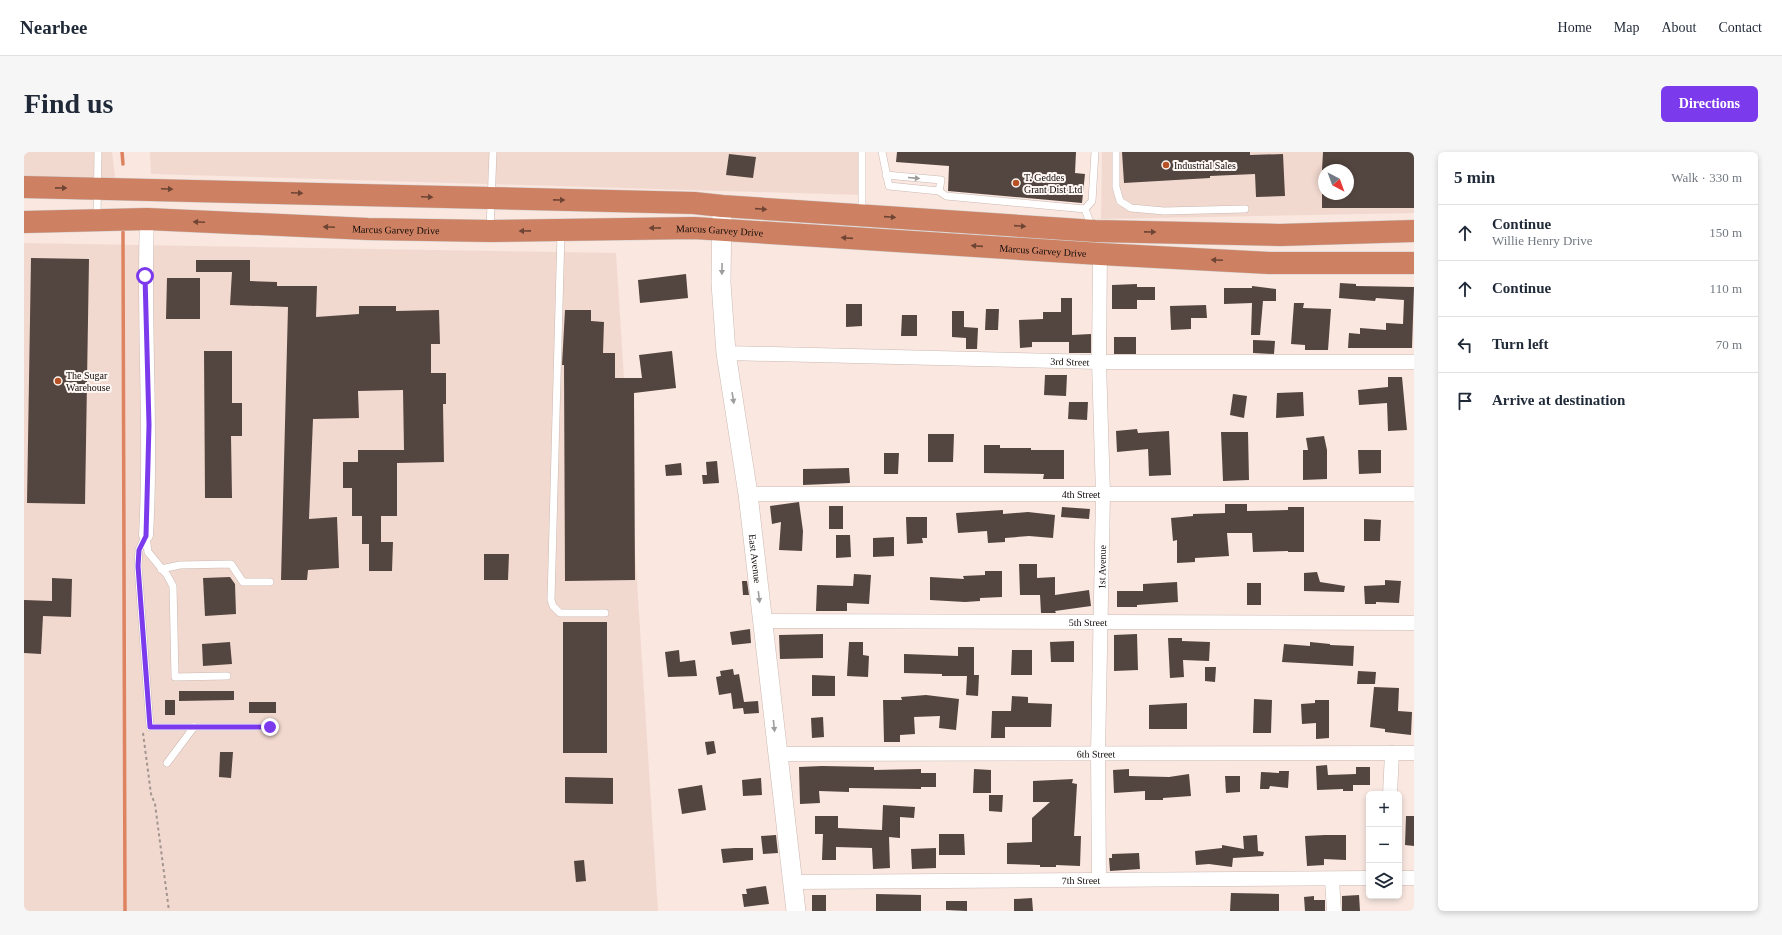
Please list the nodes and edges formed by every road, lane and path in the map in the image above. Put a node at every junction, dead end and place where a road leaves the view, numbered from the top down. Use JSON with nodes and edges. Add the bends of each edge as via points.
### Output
{"nodes":[{"id":1,"x":98,"y":152,"type":"edge"},
{"id":2,"x":493,"y":152,"type":"edge"},
{"id":3,"x":862,"y":152,"type":"edge"},
{"id":4,"x":882,"y":152,"type":"edge"},
{"id":5,"x":1095,"y":152,"type":"edge"},
{"id":6,"x":1116,"y":152,"type":"edge"},
{"id":7,"x":886,"y":175,"type":"junction"},
{"id":8,"x":24,"y":187,"type":"edge"},
{"id":9,"x":114,"y":188,"type":"junction"},
{"id":10,"x":939,"y":191,"type":"junction"},
{"id":11,"x":492,"y":199,"type":"junction"},
{"id":12,"x":722,"y":206,"type":"junction"},
{"id":13,"x":1085,"y":209,"type":"junction"},
{"id":14,"x":1245,"y":209,"type":"dead end"},
{"id":15,"x":862,"y":215,"type":"junction"},
{"id":16,"x":132,"y":219,"type":"junction"},
{"id":17,"x":97,"y":221,"type":"junction"},
{"id":18,"x":24,"y":222,"type":"edge"},
{"id":19,"x":561,"y":230,"type":"junction"},
{"id":20,"x":722,"y":230,"type":"junction"},
{"id":21,"x":490,"y":231,"type":"junction"},
{"id":22,"x":1089,"y":231,"type":"junction"},
{"id":23,"x":1414,"y":231,"type":"edge"},
{"id":24,"x":1100,"y":254,"type":"junction"},
{"id":25,"x":1414,"y":255,"type":"edge"},
{"id":26,"x":1256,"y":262,"type":"junction"},
{"id":27,"x":1414,"y":263,"type":"edge"},
{"id":28,"x":726,"y":353,"type":"junction"},
{"id":29,"x":1099,"y":362,"type":"junction"},
{"id":30,"x":1414,"y":362,"type":"edge"},
{"id":31,"x":748,"y":494,"type":"junction"},
{"id":32,"x":1414,"y":494,"type":"edge"},
{"id":33,"x":1103,"y":495,"type":"junction"},
{"id":34,"x":146,"y":536,"type":"junction"},
{"id":35,"x":161,"y":569,"type":"junction"},
{"id":36,"x":270,"y":582,"type":"dead end"},
{"id":37,"x":605,"y":613,"type":"dead end"},
{"id":38,"x":762,"y":621,"type":"junction"},
{"id":39,"x":1100,"y":622,"type":"junction"},
{"id":40,"x":1414,"y":622,"type":"edge"},
{"id":41,"x":227,"y":676,"type":"dead end"},
{"id":42,"x":194,"y":727,"type":"junction"},
{"id":43,"x":270,"y":727,"type":"dead end"},
{"id":44,"x":1392,"y":753,"type":"junction"},
{"id":45,"x":1414,"y":753,"type":"edge"},
{"id":46,"x":777,"y":754,"type":"junction"},
{"id":47,"x":1098,"y":754,"type":"junction"},
{"id":48,"x":167,"y":763,"type":"dead end"},
{"id":49,"x":1390,"y":791,"type":"edge"},
{"id":50,"x":1366,"y":878,"type":"edge"},
{"id":51,"x":1402,"y":878,"type":"edge"},
{"id":52,"x":1414,"y":878,"type":"edge"},
{"id":53,"x":1099,"y":880,"type":"junction"},
{"id":54,"x":1332,"y":880,"type":"junction"},
{"id":55,"x":793,"y":882,"type":"junction"},
{"id":56,"x":796,"y":911,"type":"edge"},
{"id":57,"x":1334,"y":911,"type":"edge"}],
"edges":[{"from":1,"to":9,"type":"lane"},
{"from":2,"to":11,"type":"lane"},
{"from":3,"to":15,"type":"lane"},
{"from":4,"to":7,"type":"lane"},
{"from":5,"to":13,"type":"lane","via":[[1092,201]]},
{"from":6,"to":14,"type":"lane","via":[[1116,187],[1120,201],[1131,208],[1164,211]]},
{"from":7,"to":10,"type":"lane","via":[[889,186]]},
{"from":7,"to":10,"type":"lane","one_way":true,"via":[[941,180]]},
{"from":8,"to":9,"type":"highway","one_way":true},
{"from":9,"to":11,"type":"highway","one_way":true},
{"from":9,"to":17,"type":"lane"},
{"from":10,"to":13,"type":"lane","via":[[946,196]]},
{"from":11,"to":12,"type":"highway","one_way":true,"via":[[694,203]]},
{"from":11,"to":21,"type":"lane"},
{"from":12,"to":15,"type":"highway","one_way":true},
{"from":12,"to":20,"type":"main road","name":"East Avenue"},
{"from":13,"to":22,"type":"lane"},
{"from":15,"to":22,"type":"highway","one_way":true},
{"from":16,"to":17,"type":"highway","name":"Marcus Garvey Drive"},
{"from":21,"to":16,"type":"highway","name":"Marcus Garvey Drive","one_way":true,"via":[[368,229]]},
{"from":16,"to":34,"type":"street","via":[[145,276],[149,425]]},
{"from":17,"to":18,"type":"highway","name":"Marcus Garvey Drive"},
{"from":20,"to":19,"type":"highway","name":"Marcus Garvey Drive","one_way":true},
{"from":19,"to":21,"type":"highway","name":"Marcus Garvey Drive","one_way":true},
{"from":19,"to":37,"type":"lane","via":[[551,600],[560,613]]},
{"from":24,"to":20,"type":"highway","name":"Marcus Garvey Drive","one_way":true},
{"from":20,"to":28,"type":"main road","name":"East Avenue","one_way":true,"via":[[721,283]]},
{"from":22,"to":23,"type":"highway","one_way":true,"via":[[1280,235]]},
{"from":26,"to":24,"type":"highway","name":"Marcus Garvey Drive","one_way":true},
{"from":24,"to":29,"type":"street","name":"1st Avenue"},
{"from":25,"to":26,"type":"highway"},
{"from":26,"to":27,"type":"highway","name":"Marcus Garvey Drive"},
{"from":28,"to":29,"type":"street","name":"3rd Street"},
{"from":28,"to":31,"type":"main road","name":"East Avenue","one_way":true},
{"from":29,"to":30,"type":"street","name":"3rd Street"},
{"from":29,"to":33,"type":"street","name":"1st Avenue"},
{"from":31,"to":33,"type":"street","name":"4th Street"},
{"from":31,"to":38,"type":"main road","name":"East Avenue","one_way":true},
{"from":32,"to":33,"type":"street","name":"4th Street"},
{"from":33,"to":39,"type":"street","name":"1st Avenue"},
{"from":34,"to":35,"type":"lane","via":[[148,552]]},
{"from":34,"to":42,"type":"lane","via":[[139,550],[138,566],[150,727]]},
{"from":35,"to":36,"type":"lane","via":[[180,564],[231,564],[243,582]]},
{"from":35,"to":41,"type":"lane","via":[[173,586],[175,677]]},
{"from":38,"to":39,"type":"street","name":"5th Street"},
{"from":38,"to":46,"type":"main road","name":"East Avenue","one_way":true},
{"from":39,"to":40,"type":"street","name":"5th Street"},
{"from":39,"to":47,"type":"street","name":"1st Avenue"},
{"from":42,"to":43,"type":"lane"},
{"from":42,"to":48,"type":"lane"},
{"from":44,"to":45,"type":"street","name":"6th Street"},
{"from":44,"to":47,"type":"street","name":"6th Street"},
{"from":44,"to":49,"type":"street"},
{"from":46,"to":47,"type":"street","name":"6th Street"},
{"from":46,"to":55,"type":"main road","name":"East Avenue"},
{"from":47,"to":53,"type":"street","name":"1st Avenue"},
{"from":50,"to":54,"type":"street","name":"7th Street"},
{"from":51,"to":52,"type":"street"},
{"from":53,"to":54,"type":"street","name":"7th Street"},
{"from":53,"to":55,"type":"street","name":"7th Street"},
{"from":54,"to":57,"type":"street"},
{"from":55,"to":56,"type":"main road","name":"East Avenue"}]}
